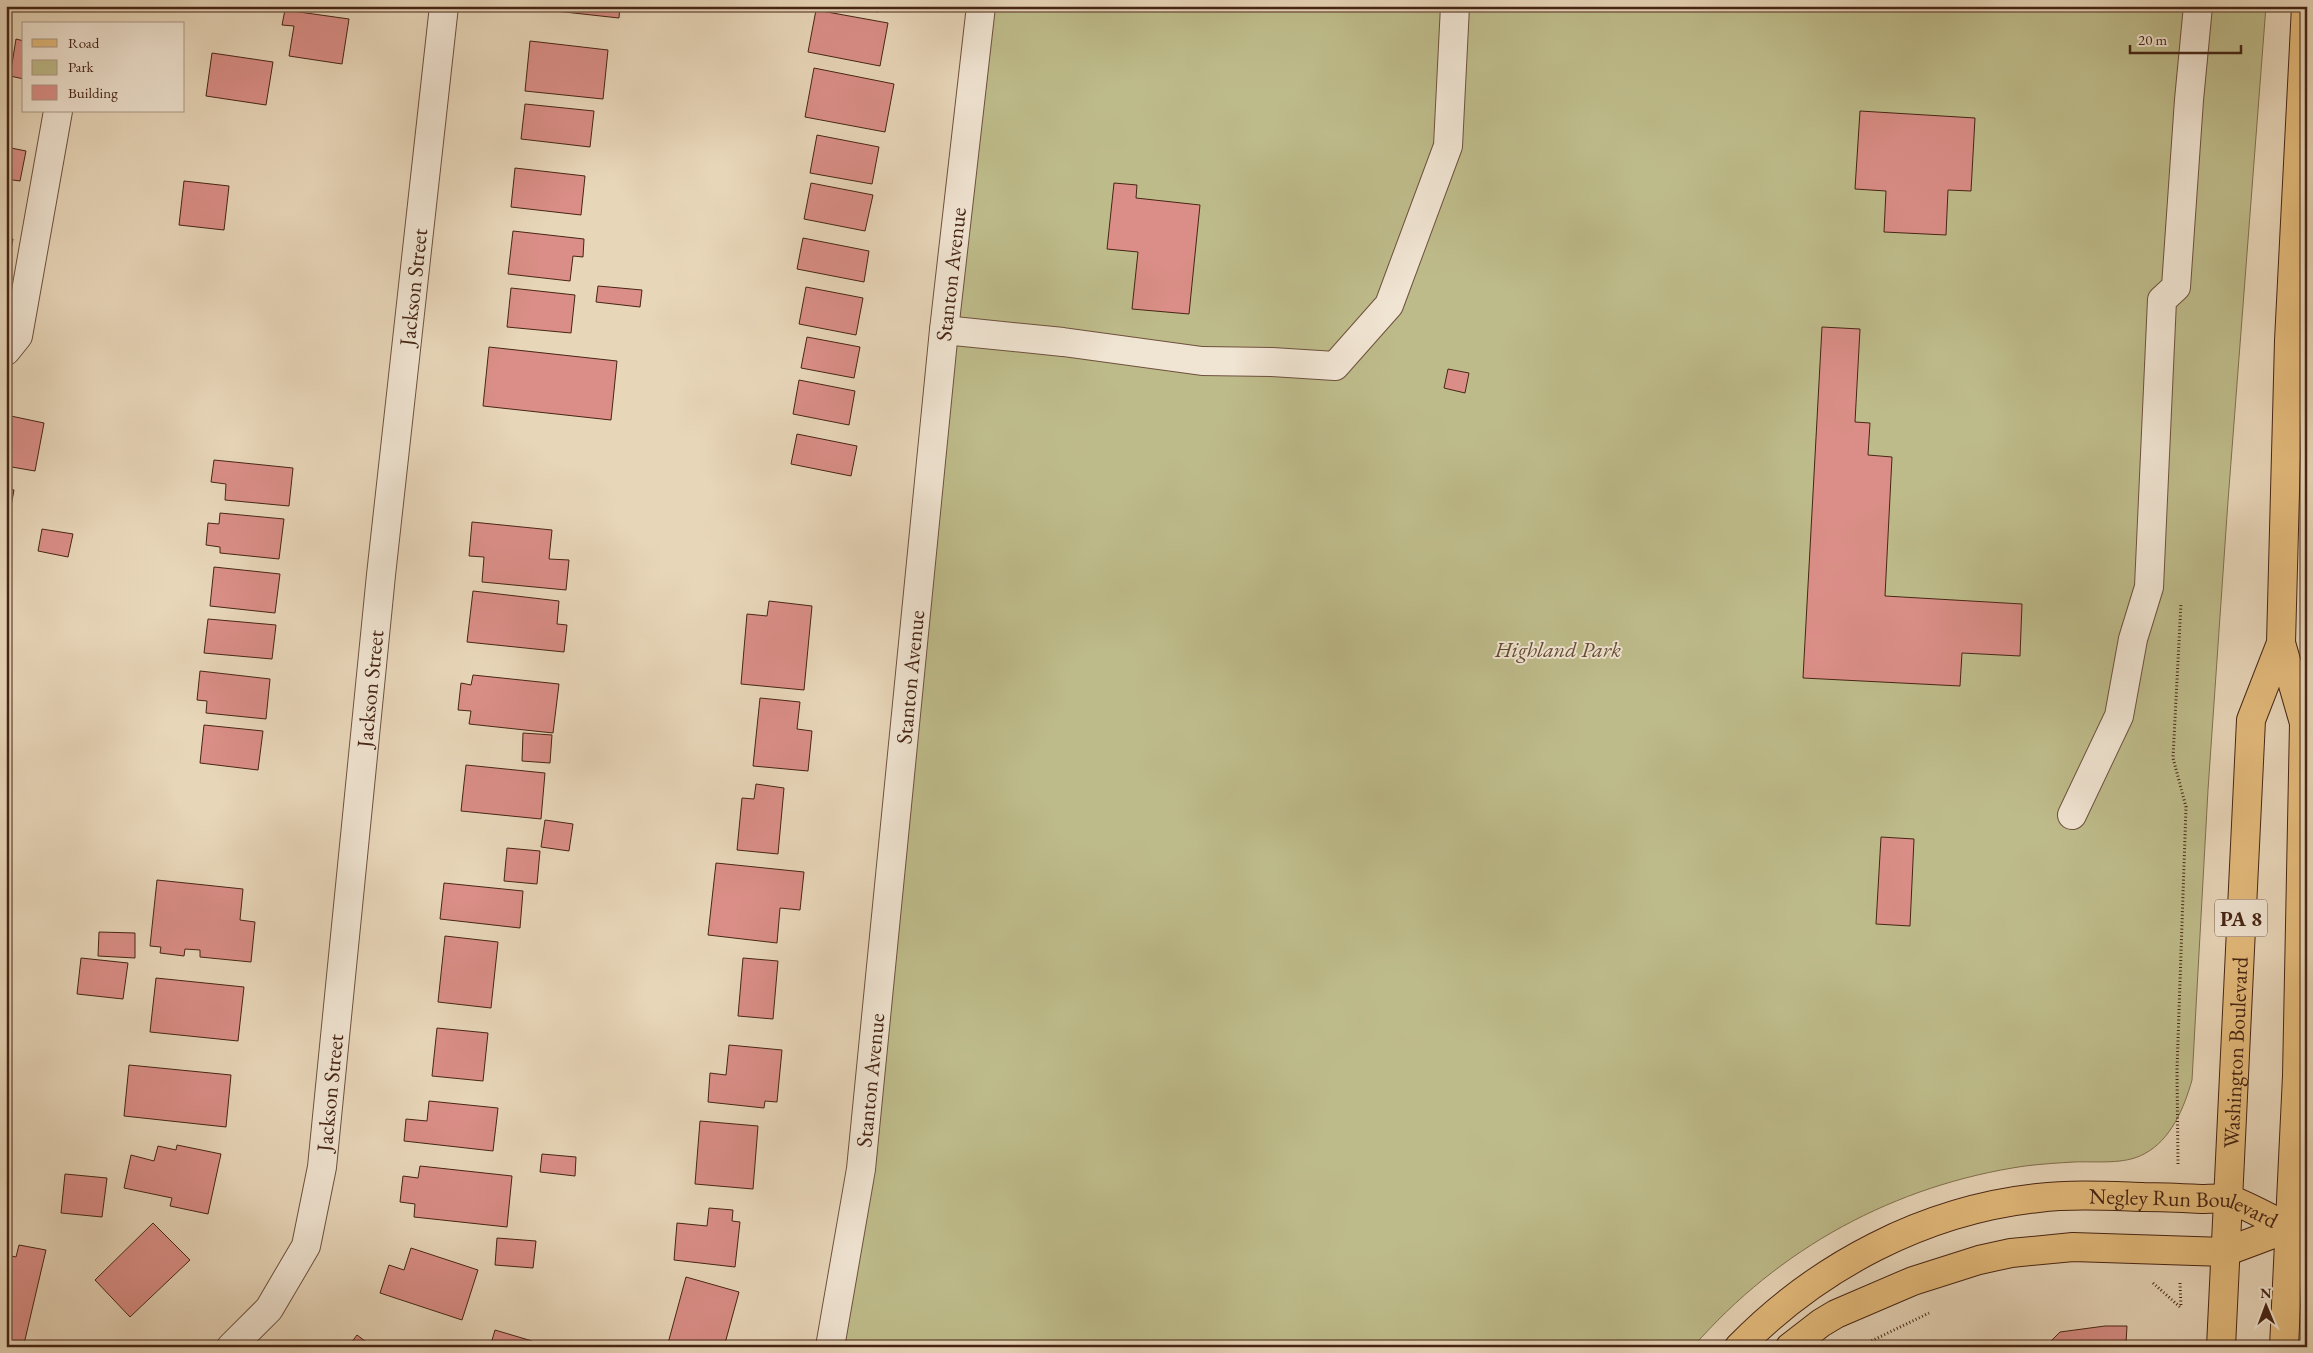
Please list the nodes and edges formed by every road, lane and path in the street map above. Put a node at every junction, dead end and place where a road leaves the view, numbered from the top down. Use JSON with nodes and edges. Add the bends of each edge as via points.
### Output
{"nodes":[{"id":1,"x":444,"y":6,"type":"edge"},
{"id":2,"x":981,"y":6,"type":"edge"},
{"id":3,"x":1455,"y":6,"type":"edge"},
{"id":4,"x":2198,"y":6,"type":"edge"},
{"id":5,"x":2306,"y":6,"type":"edge"},
{"id":6,"x":58,"y":112,"type":"edge"},
{"id":7,"x":944,"y":330,"type":"junction"},
{"id":8,"x":6,"y":351,"type":"edge"},
{"id":9,"x":2181,"y":601,"type":"dead end"},
{"id":10,"x":2281,"y":643,"type":"junction"},
{"id":11,"x":2072,"y":815,"type":"dead end"},
{"id":12,"x":2179,"y":1198,"type":"junction"},
{"id":13,"x":2228,"y":1199,"type":"junction"},
{"id":14,"x":2289,"y":1228,"type":"junction"},
{"id":15,"x":2180,"y":1250,"type":"junction"},
{"id":16,"x":2226,"y":1252,"type":"junction"},
{"id":17,"x":2144,"y":1280,"type":"dead end"},
{"id":18,"x":1934,"y":1310,"type":"dead end"},
{"id":19,"x":231,"y":1347,"type":"edge"},
{"id":20,"x":830,"y":1347,"type":"edge"},
{"id":21,"x":1739,"y":1347,"type":"edge"},
{"id":22,"x":1790,"y":1347,"type":"edge"},
{"id":23,"x":1859,"y":1347,"type":"edge"},
{"id":24,"x":2221,"y":1347,"type":"edge"},
{"id":25,"x":2284,"y":1347,"type":"edge"}],
"edges":[{"from":1,"to":19,"type":"street","name":"Jackson Street","via":[[381,575],[322,1167],[306,1246],[269,1309]]},
{"from":2,"to":7,"type":"street","name":"Stanton Avenue"},
{"from":3,"to":7,"type":"street","via":[[1448,146],[1389,305],[1335,366],[1202,361]]},
{"from":4,"to":11,"type":"street","via":[[2176,287],[2162,300],[2148,587],[2119,716]]},
{"from":5,"to":10,"type":"main road","name":"Washington Boulevard","number":"PA 8","via":[[2289,341]]},
{"from":6,"to":8,"type":"street","via":[[18,336]]},
{"from":7,"to":20,"type":"street","name":"Stanton Avenue","via":[[861,1169]]},
{"from":9,"to":12,"type":"path","via":[[2173,758],[2186,808],[2177,1070]]},
{"from":10,"to":13,"type":"main road","name":"Washington Boulevard","number":"PA 8","via":[[2251,720]]},
{"from":10,"to":14,"type":"main road","name":"Washington Boulevard","number":"PA 8","via":[[2304,723],[2297,1076]]},
{"from":12,"to":13,"type":"main road","name":"Negley Run Boulevard"},
{"from":12,"to":21,"type":"main road","name":"Negley Run Boulevard","via":[[2104,1195],[2038,1198],[1975,1210],[1928,1224],[1861,1253],[1829,1272],[1774,1314]]},
{"from":13,"to":14,"type":"main road","name":"Negley Run Boulevard"},
{"from":13,"to":16,"type":"main road","name":"Washington Boulevard","number":"PA 8"},
{"from":14,"to":16,"type":"main road","name":"Negley Run Boulevard"},
{"from":14,"to":25,"type":"main road","name":"Washington Boulevard","number":"PA 8"},
{"from":15,"to":16,"type":"main road","name":"Negley Run Boulevard"},
{"from":15,"to":17,"type":"path","via":[[2181,1307],[2152,1282]]},
{"from":15,"to":22,"type":"main road","name":"Negley Run Boulevard","via":[[2073,1247],[2011,1253],[1979,1260],[1913,1281],[1836,1314]]},
{"from":16,"to":24,"type":"main road","name":"Washington Boulevard","number":"PA 8"},
{"from":18,"to":23,"type":"path"}]}
